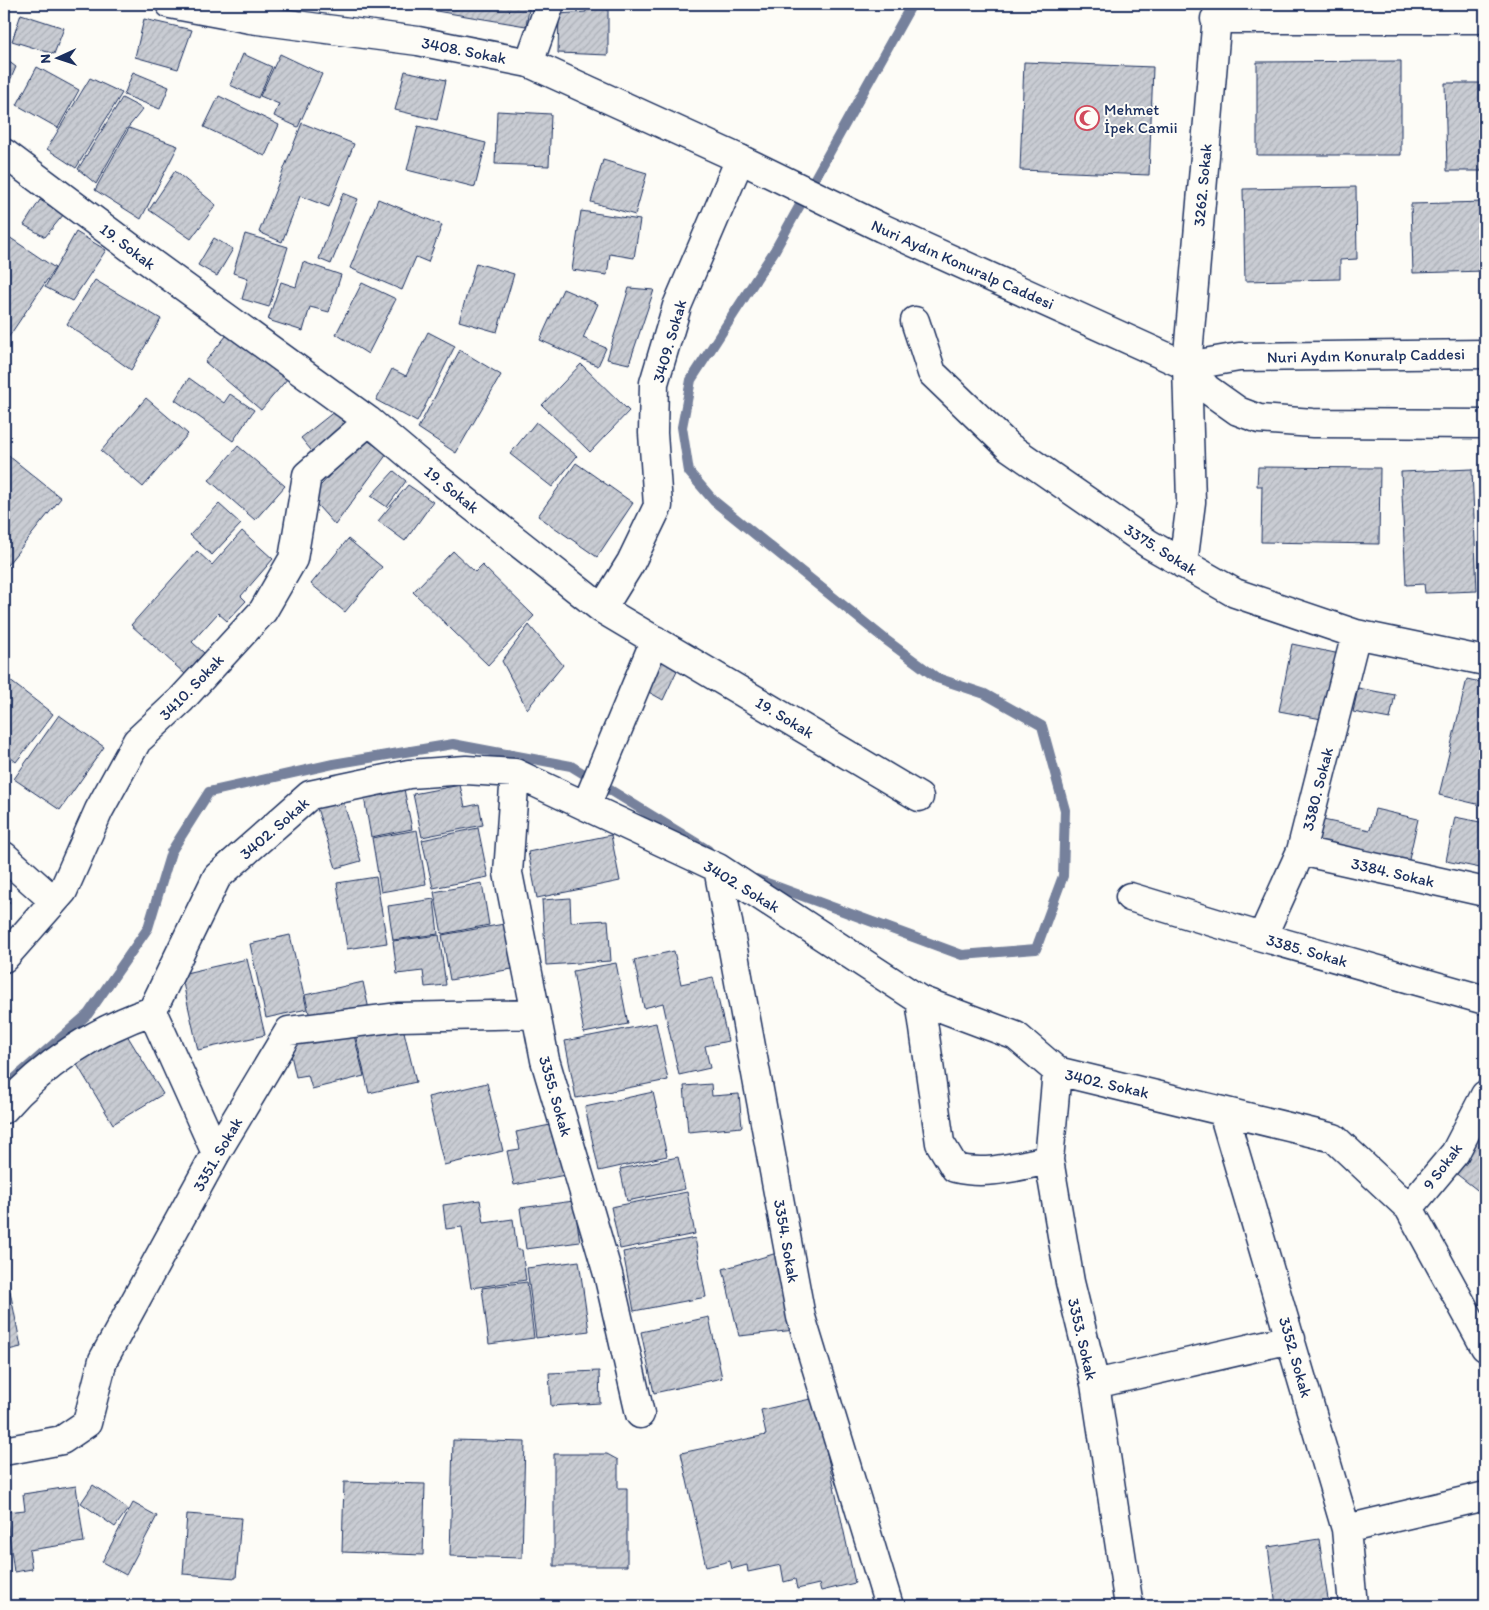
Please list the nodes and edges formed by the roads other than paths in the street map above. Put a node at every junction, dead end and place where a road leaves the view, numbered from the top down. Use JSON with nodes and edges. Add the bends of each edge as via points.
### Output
{"nodes":[{"id":1,"x":170,"y":4,"type":"edge"},
{"id":2,"x":550,"y":4,"type":"edge"},
{"id":3,"x":1216,"y":11,"type":"edge"},
{"id":4,"x":1485,"y":19,"type":"edge"},
{"id":5,"x":528,"y":63,"type":"junction"},
{"id":6,"x":4,"y":153,"type":"edge"},
{"id":7,"x":740,"y":160,"type":"junction"},
{"id":8,"x":915,"y":321,"type":"dead end"},
{"id":9,"x":1485,"y":354,"type":"edge"},
{"id":10,"x":1187,"y":366,"type":"junction"},
{"id":11,"x":370,"y":421,"type":"junction"},
{"id":12,"x":1485,"y":424,"type":"edge"},
{"id":13,"x":1183,"y":564,"type":"junction"},
{"id":14,"x":602,"y":609,"type":"junction"},
{"id":15,"x":1356,"y":634,"type":"junction"},
{"id":16,"x":655,"y":640,"type":"junction"},
{"id":17,"x":1485,"y":661,"type":"edge"},
{"id":18,"x":515,"y":773,"type":"junction"},
{"id":19,"x":590,"y":797,"type":"junction"},
{"id":20,"x":919,"y":797,"type":"dead end"},
{"id":21,"x":1301,"y":851,"type":"junction"},
{"id":22,"x":4,"y":856,"type":"edge"},
{"id":23,"x":718,"y":868,"type":"junction"},
{"id":24,"x":1485,"y":892,"type":"edge"},
{"id":25,"x":1130,"y":897,"type":"dead end"},
{"id":26,"x":54,"y":900,"type":"junction"},
{"id":27,"x":1262,"y":938,"type":"junction"},
{"id":28,"x":4,"y":958,"type":"edge"},
{"id":29,"x":920,"y":1000,"type":"junction"},
{"id":30,"x":1485,"y":1000,"type":"edge"},
{"id":31,"x":152,"y":1011,"type":"junction"},
{"id":32,"x":536,"y":1014,"type":"junction"},
{"id":33,"x":1057,"y":1071,"type":"junction"},
{"id":34,"x":1485,"y":1094,"type":"edge"},
{"id":35,"x":4,"y":1109,"type":"edge"},
{"id":36,"x":1223,"y":1112,"type":"junction"},
{"id":37,"x":216,"y":1153,"type":"junction"},
{"id":38,"x":1049,"y":1160,"type":"junction"},
{"id":39,"x":1409,"y":1208,"type":"junction"},
{"id":40,"x":1291,"y":1339,"type":"junction"},
{"id":41,"x":1485,"y":1347,"type":"edge"},
{"id":42,"x":1095,"y":1384,"type":"junction"},
{"id":43,"x":640,"y":1414,"type":"dead end"},
{"id":44,"x":4,"y":1450,"type":"edge"},
{"id":45,"x":1485,"y":1496,"type":"edge"},
{"id":46,"x":1346,"y":1529,"type":"junction"},
{"id":47,"x":889,"y":1606,"type":"edge"},
{"id":48,"x":1129,"y":1606,"type":"edge"},
{"id":49,"x":1352,"y":1606,"type":"edge"}],
"edges":[{"from":1,"to":5,"type":"street","name":"3408. Sokak","via":[[250,19],[418,41]]},
{"from":2,"to":5,"type":"street"},
{"from":3,"to":4,"type":"street"},
{"from":3,"to":10,"type":"street","name":"3262. Sokak"},
{"from":5,"to":7,"type":"street","name":"3408. Sokak"},
{"from":6,"to":11,"type":"street","name":"19. Sokak"},
{"from":7,"to":10,"type":"street","name":"Nuri Aydın Konuralp Caddesi"},
{"from":7,"to":14,"type":"street","name":"3409. Sokak","via":[[677,306],[654,383],[653,434],[658,506],[631,562]]},
{"from":8,"to":13,"type":"street","name":"3375. Sokak","via":[[932,373],[1009,447]]},
{"from":9,"to":10,"type":"street","name":"Nuri Aydın Konuralp Caddesi","via":[[1239,357]]},
{"from":10,"to":12,"type":"street","name":"Nuri Aydın Konuralp Caddesi","via":[[1207,389],[1238,411],[1259,419],[1313,423]]},
{"from":10,"to":13,"type":"street","name":"3262. Sokak","via":[[1191,502]]},
{"from":11,"to":14,"type":"street","name":"19. Sokak"},
{"from":11,"to":26,"type":"street","name":"3410. Sokak","via":[[307,475],[293,559],[263,611],[181,700],[137,741],[99,810],[63,891]]},
{"from":13,"to":15,"type":"street","name":"3375. Sokak","via":[[1235,593]]},
{"from":14,"to":16,"type":"street","name":"19. Sokak"},
{"from":15,"to":17,"type":"street","name":"3375. Sokak"},
{"from":15,"to":21,"type":"street","name":"3380. Sokak"},
{"from":16,"to":19,"type":"street"},
{"from":16,"to":20,"type":"street","name":"19. Sokak"},
{"from":18,"to":19,"type":"street","name":"3402. Sokak"},
{"from":18,"to":31,"type":"street","name":"3402. Sokak","via":[[466,770],[409,774],[310,795],[217,877]]},
{"from":18,"to":32,"type":"street","name":"3355. Sokak","via":[[508,873]]},
{"from":19,"to":23,"type":"street","name":"3402. Sokak"},
{"from":21,"to":24,"type":"street","name":"3384. Sokak"},
{"from":21,"to":27,"type":"street","name":"3380. Sokak"},
{"from":22,"to":26,"type":"street"},
{"from":23,"to":29,"type":"street","name":"3402. Sokak"},
{"from":23,"to":47,"type":"street","name":"3354. Sokak","via":[[801,1317]]},
{"from":25,"to":27,"type":"street","name":"3385. Sokak"},
{"from":26,"to":28,"type":"street","name":"3410. Sokak"},
{"from":27,"to":30,"type":"street","name":"3385. Sokak"},
{"from":29,"to":33,"type":"street","name":"3402. Sokak","via":[[1016,1036]]},
{"from":29,"to":38,"type":"street","via":[[940,1143],[955,1168],[973,1173]]},
{"from":31,"to":35,"type":"street","via":[[120,1021],[63,1055]]},
{"from":31,"to":37,"type":"street"},
{"from":32,"to":37,"type":"street","name":"3351. Sokak","via":[[399,1017],[289,1031]]},
{"from":32,"to":43,"type":"street","name":"3355. Sokak","via":[[545,1060],[608,1274]]},
{"from":33,"to":36,"type":"street","name":"3402. Sokak"},
{"from":33,"to":38,"type":"street","name":"3353. Sokak"},
{"from":34,"to":39,"type":"street","name":"9 Sokak","via":[[1455,1154]]},
{"from":36,"to":39,"type":"street","name":"3402. Sokak","via":[[1334,1138]]},
{"from":36,"to":40,"type":"street","name":"3352. Sokak"},
{"from":37,"to":44,"type":"street","name":"3351. Sokak","via":[[103,1360],[87,1423],[62,1440]]},
{"from":38,"to":42,"type":"street","name":"3353. Sokak","via":[[1070,1282]]},
{"from":39,"to":41,"type":"street","name":"3402. Sokak"},
{"from":40,"to":42,"type":"street"},
{"from":40,"to":46,"type":"street","name":"3352. Sokak"},
{"from":42,"to":48,"type":"street","name":"3353. Sokak"},
{"from":45,"to":46,"type":"street"},
{"from":46,"to":49,"type":"street","name":"3352. Sokak"}]}
